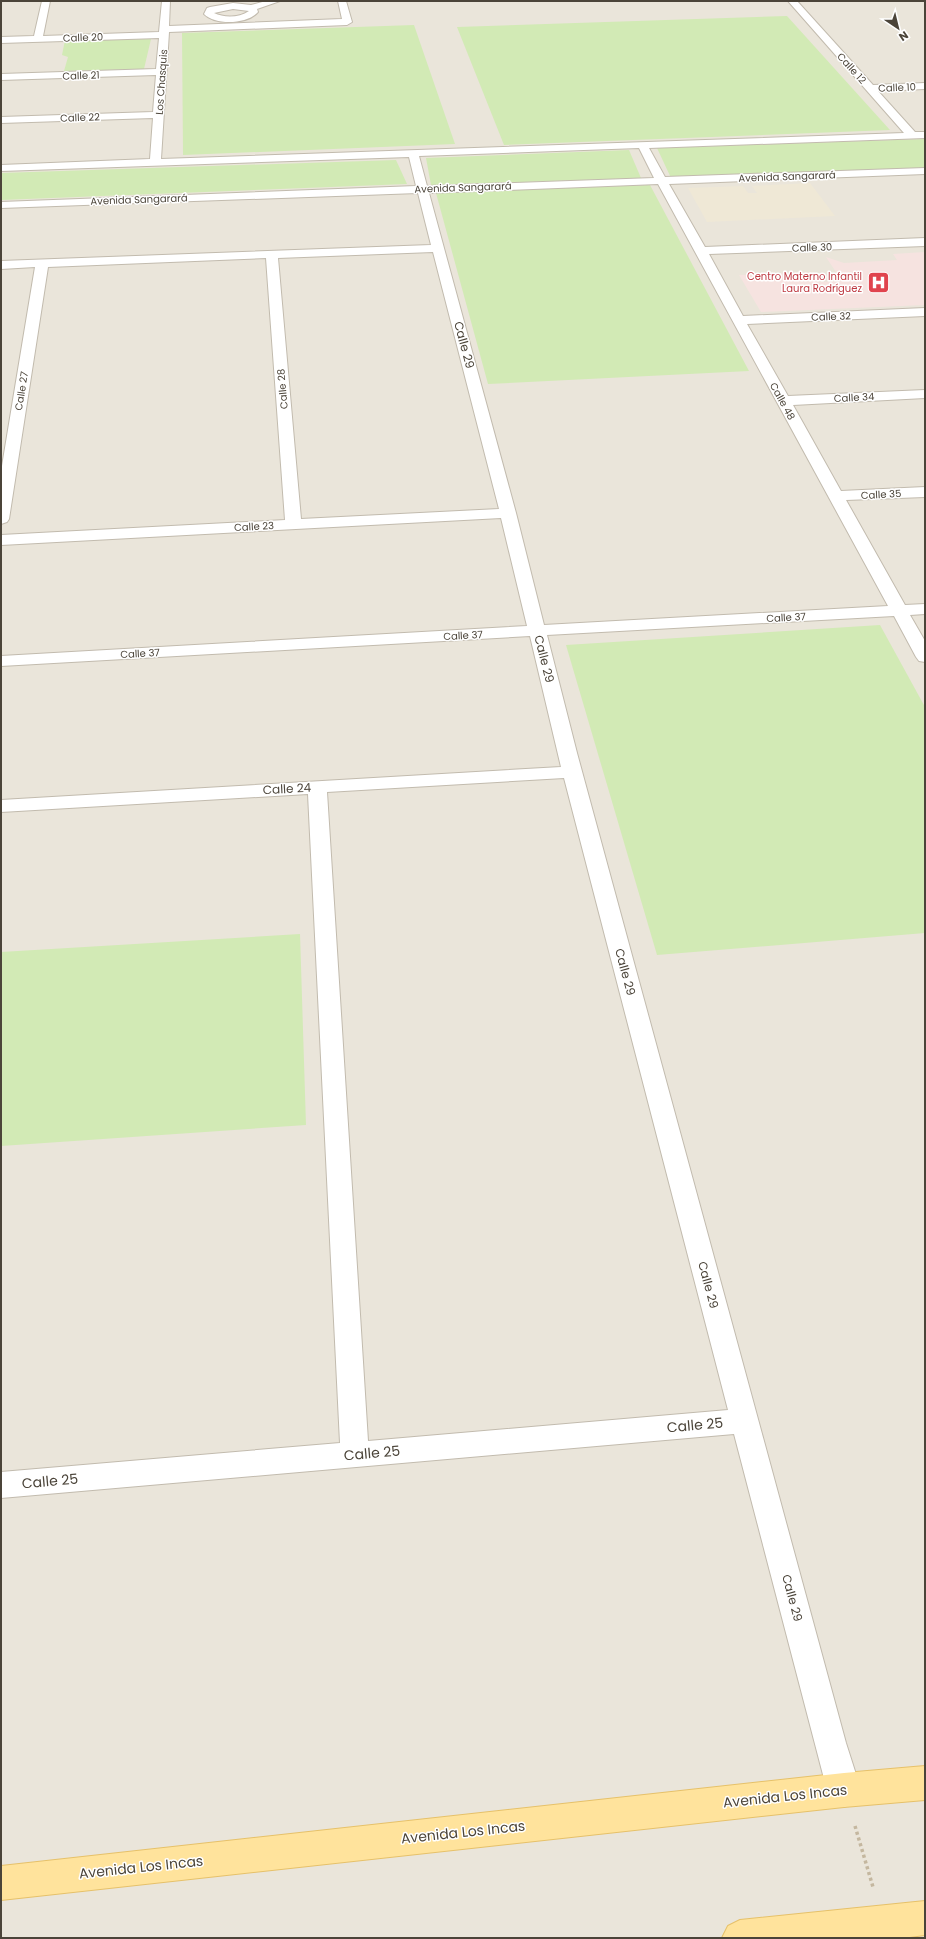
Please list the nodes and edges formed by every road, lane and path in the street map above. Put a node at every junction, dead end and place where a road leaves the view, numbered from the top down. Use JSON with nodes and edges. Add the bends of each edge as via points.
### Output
{"nodes":[{"id":1,"x":46,"y":1,"type":"edge"},
{"id":2,"x":166,"y":1,"type":"edge"},
{"id":3,"x":208,"y":1,"type":"edge"},
{"id":4,"x":276,"y":1,"type":"edge"},
{"id":5,"x":342,"y":1,"type":"edge"},
{"id":6,"x":792,"y":1,"type":"edge"},
{"id":7,"x":164,"y":32,"type":"junction"},
{"id":8,"x":38,"y":39,"type":"junction"},
{"id":9,"x":1,"y":40,"type":"edge"},
{"id":10,"x":160,"y":72,"type":"junction"},
{"id":11,"x":1,"y":77,"type":"edge"},
{"id":12,"x":925,"y":86,"type":"edge"},
{"id":13,"x":869,"y":88,"type":"junction"},
{"id":14,"x":158,"y":115,"type":"junction"},
{"id":15,"x":1,"y":120,"type":"edge"},
{"id":16,"x":912,"y":135,"type":"junction"},
{"id":17,"x":925,"y":135,"type":"edge"},
{"id":18,"x":642,"y":145,"type":"junction"},
{"id":19,"x":413,"y":153,"type":"junction"},
{"id":20,"x":155,"y":162,"type":"junction"},
{"id":21,"x":1,"y":168,"type":"edge"},
{"id":22,"x":925,"y":171,"type":"edge"},
{"id":23,"x":662,"y":181,"type":"junction"},
{"id":24,"x":422,"y":189,"type":"junction"},
{"id":25,"x":1,"y":205,"type":"edge"},
{"id":26,"x":925,"y":242,"type":"edge"},
{"id":27,"x":438,"y":248,"type":"junction"},
{"id":28,"x":700,"y":251,"type":"junction"},
{"id":29,"x":272,"y":254,"type":"junction"},
{"id":30,"x":42,"y":264,"type":"junction"},
{"id":31,"x":1,"y":265,"type":"edge"},
{"id":32,"x":925,"y":312,"type":"edge"},
{"id":33,"x":738,"y":320,"type":"junction"},
{"id":34,"x":925,"y":394,"type":"edge"},
{"id":35,"x":784,"y":401,"type":"junction"},
{"id":36,"x":925,"y":492,"type":"edge"},
{"id":37,"x":836,"y":496,"type":"junction"},
{"id":38,"x":508,"y":513,"type":"junction"},
{"id":39,"x":1,"y":519,"type":"edge"},
{"id":40,"x":293,"y":524,"type":"junction"},
{"id":41,"x":1,"y":540,"type":"edge"},
{"id":42,"x":925,"y":609,"type":"edge"},
{"id":43,"x":899,"y":611,"type":"junction"},
{"id":44,"x":537,"y":631,"type":"junction"},
{"id":45,"x":925,"y":656,"type":"edge"},
{"id":46,"x":1,"y":661,"type":"edge"},
{"id":47,"x":573,"y":772,"type":"junction"},
{"id":48,"x":316,"y":787,"type":"junction"},
{"id":49,"x":1,"y":806,"type":"edge"},
{"id":50,"x":744,"y":1421,"type":"junction"},
{"id":51,"x":355,"y":1455,"type":"junction"},
{"id":52,"x":1,"y":1485,"type":"edge"},
{"id":53,"x":925,"y":1783,"type":"edge"},
{"id":54,"x":844,"y":1790,"type":"junction"},
{"id":55,"x":1,"y":1882,"type":"edge"},
{"id":56,"x":925,"y":1918,"type":"edge"},
{"id":57,"x":886,"y":1930,"type":"edge"},
{"id":58,"x":740,"y":1938,"type":"edge"}],
"edges":[{"from":1,"to":8,"type":"street"},
{"from":2,"to":7,"type":"street","name":"Los Chasquis"},
{"from":3,"to":4,"type":"street","via":[[209,14],[236,18],[252,14],[254,10],[251,8]]},
{"from":5,"to":7,"type":"street","name":"Calle 20","via":[[347,22]]},
{"from":6,"to":13,"type":"street","name":"Calle 12"},
{"from":7,"to":8,"type":"street","name":"Calle 20"},
{"from":7,"to":10,"type":"street","name":"Los Chasquis"},
{"from":8,"to":9,"type":"street","name":"Calle 20"},
{"from":10,"to":11,"type":"street","name":"Calle 21"},
{"from":10,"to":14,"type":"street","name":"Los Chasquis"},
{"from":12,"to":13,"type":"street","name":"Calle 10"},
{"from":13,"to":16,"type":"street","name":"Calle 12"},
{"from":14,"to":15,"type":"street","name":"Calle 22"},
{"from":14,"to":20,"type":"street","name":"Los Chasquis"},
{"from":16,"to":17,"type":"street"},
{"from":16,"to":18,"type":"street"},
{"from":18,"to":19,"type":"street"},
{"from":18,"to":23,"type":"street","name":"Calle 48"},
{"from":19,"to":20,"type":"street"},
{"from":19,"to":24,"type":"street","name":"Calle 29"},
{"from":20,"to":21,"type":"street"},
{"from":22,"to":23,"type":"street","name":"Avenida Sangarará"},
{"from":23,"to":24,"type":"street","name":"Avenida Sangarará"},
{"from":23,"to":28,"type":"street","name":"Calle 48"},
{"from":24,"to":25,"type":"street","name":"Avenida Sangarará"},
{"from":24,"to":27,"type":"street","name":"Calle 29"},
{"from":26,"to":28,"type":"street","name":"Calle 30"},
{"from":27,"to":29,"type":"street"},
{"from":27,"to":38,"type":"street","name":"Calle 29"},
{"from":28,"to":33,"type":"street","name":"Calle 48"},
{"from":29,"to":30,"type":"street"},
{"from":29,"to":40,"type":"street","name":"Calle 28"},
{"from":30,"to":31,"type":"street"},
{"from":30,"to":39,"type":"street","name":"Calle 27"},
{"from":32,"to":33,"type":"street","name":"Calle 32"},
{"from":33,"to":35,"type":"street","name":"Calle 48"},
{"from":34,"to":35,"type":"street","name":"Calle 34"},
{"from":35,"to":37,"type":"street","name":"Calle 48"},
{"from":36,"to":37,"type":"street","name":"Calle 35"},
{"from":37,"to":43,"type":"street","name":"Calle 48"},
{"from":38,"to":40,"type":"street","name":"Calle 23"},
{"from":38,"to":44,"type":"street","name":"Calle 29"},
{"from":40,"to":41,"type":"street","name":"Calle 23"},
{"from":42,"to":43,"type":"street","name":"Calle 37"},
{"from":43,"to":44,"type":"street","name":"Calle 37"},
{"from":43,"to":45,"type":"street","name":"Calle 48"},
{"from":44,"to":46,"type":"street","name":"Calle 37"},
{"from":44,"to":47,"type":"street","name":"Calle 29"},
{"from":47,"to":48,"type":"street","name":"Calle 24"},
{"from":47,"to":50,"type":"street","name":"Calle 29"},
{"from":48,"to":49,"type":"street","name":"Calle 24"},
{"from":48,"to":51,"type":"street"},
{"from":50,"to":51,"type":"street","name":"Calle 25"},
{"from":50,"to":54,"type":"street","name":"Calle 29"},
{"from":51,"to":52,"type":"street","name":"Calle 25"},
{"from":53,"to":54,"type":"main road","name":"Avenida Los Incas"},
{"from":54,"to":55,"type":"main road","name":"Avenida Los Incas"},
{"from":54,"to":57,"type":"path"},
{"from":56,"to":57,"type":"main road"},
{"from":57,"to":58,"type":"main road"}]}
